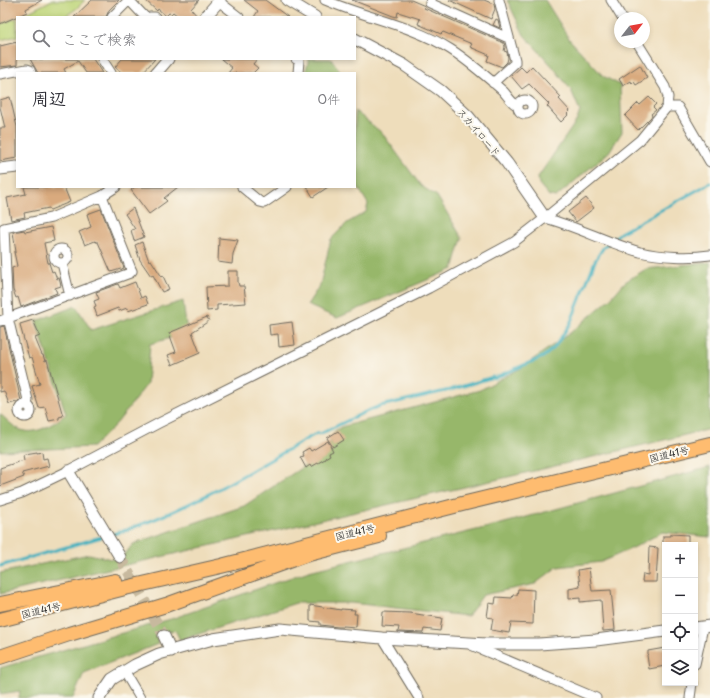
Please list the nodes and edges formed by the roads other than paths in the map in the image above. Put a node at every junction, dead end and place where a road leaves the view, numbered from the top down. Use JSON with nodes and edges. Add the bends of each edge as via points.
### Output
{"nodes":[{"id":1,"x":129,"y":0,"type":"edge"},
{"id":2,"x":218,"y":0,"type":"edge"},
{"id":3,"x":288,"y":0,"type":"edge"},
{"id":4,"x":325,"y":0,"type":"edge"},
{"id":5,"x":431,"y":0,"type":"edge"},
{"id":6,"x":499,"y":0,"type":"edge"},
{"id":7,"x":612,"y":0,"type":"edge"},
{"id":8,"x":619,"y":12,"type":"edge"},
{"id":9,"x":113,"y":16,"type":"edge"},
{"id":10,"x":144,"y":16,"type":"edge"},
{"id":11,"x":206,"y":16,"type":"edge"},
{"id":12,"x":238,"y":16,"type":"edge"},
{"id":13,"x":313,"y":16,"type":"edge"},
{"id":14,"x":508,"y":38,"type":"junction"},
{"id":15,"x":356,"y":40,"type":"edge"},
{"id":16,"x":641,"y":48,"type":"edge"},
{"id":17,"x":103,"y":60,"type":"edge"},
{"id":18,"x":167,"y":60,"type":"edge"},
{"id":19,"x":297,"y":60,"type":"edge"},
{"id":20,"x":31,"y":72,"type":"edge"},
{"id":21,"x":110,"y":72,"type":"edge"},
{"id":22,"x":157,"y":72,"type":"edge"},
{"id":23,"x":298,"y":72,"type":"edge"},
{"id":24,"x":0,"y":74,"type":"edge"},
{"id":25,"x":493,"y":83,"type":"junction"},
{"id":26,"x":518,"y":106,"type":"dead end"},
{"id":27,"x":667,"y":107,"type":"junction"},
{"id":28,"x":710,"y":162,"type":"edge"},
{"id":29,"x":16,"y":167,"type":"edge"},
{"id":30,"x":0,"y":169,"type":"edge"},
{"id":31,"x":114,"y":188,"type":"edge"},
{"id":32,"x":243,"y":188,"type":"edge"},
{"id":33,"x":285,"y":188,"type":"edge"},
{"id":34,"x":102,"y":196,"type":"junction"},
{"id":35,"x":545,"y":218,"type":"junction"},
{"id":36,"x":710,"y":255,"type":"edge"},
{"id":37,"x":62,"y":263,"type":"dead end"},
{"id":38,"x":70,"y":296,"type":"junction"},
{"id":39,"x":4,"y":320,"type":"edge"},
{"id":40,"x":27,"y":405,"type":"dead end"},
{"id":41,"x":710,"y":444,"type":"edge"},
{"id":42,"x":710,"y":449,"type":"edge"},
{"id":43,"x":68,"y":471,"type":"junction"},
{"id":44,"x":0,"y":500,"type":"edge"},
{"id":45,"x":446,"y":514,"type":"junction"},
{"id":46,"x":120,"y":557,"type":"tunnel mouth"},
{"id":47,"x":221,"y":566,"type":"junction"},
{"id":48,"x":0,"y":604,"type":"edge"},
{"id":49,"x":0,"y":620,"type":"edge"},
{"id":50,"x":0,"y":625,"type":"edge"},
{"id":51,"x":703,"y":627,"type":"edge"},
{"id":52,"x":662,"y":631,"type":"edge"},
{"id":53,"x":164,"y":636,"type":"tunnel mouth"},
{"id":54,"x":382,"y":638,"type":"junction"},
{"id":55,"x":465,"y":643,"type":"junction"},
{"id":56,"x":698,"y":650,"type":"edge"},
{"id":57,"x":171,"y":651,"type":"junction"},
{"id":58,"x":0,"y":657,"type":"edge"},
{"id":59,"x":124,"y":671,"type":"junction"},
{"id":60,"x":692,"y":686,"type":"edge"},
{"id":61,"x":99,"y":698,"type":"edge"},
{"id":62,"x":140,"y":698,"type":"edge"},
{"id":63,"x":419,"y":698,"type":"edge"},
{"id":64,"x":596,"y":698,"type":"edge"},
{"id":65,"x":690,"y":698,"type":"edge"}],
"edges":[{"from":1,"to":9,"type":"street"},
{"from":1,"to":10,"type":"street"},
{"from":2,"to":11,"type":"street"},
{"from":2,"to":12,"type":"street"},
{"from":3,"to":13,"type":"street"},
{"from":4,"to":25,"type":"street","via":[[437,42],[464,59]]},
{"from":5,"to":14,"type":"street","via":[[430,4]]},
{"from":6,"to":14,"type":"street"},
{"from":7,"to":8,"type":"street"},
{"from":14,"to":25,"type":"street","via":[[515,62]]},
{"from":15,"to":35,"type":"street","name":"スカイロード","via":[[404,65],[441,91],[468,116],[507,163]]},
{"from":16,"to":27,"type":"street","via":[[665,87],[668,96]]},
{"from":17,"to":21,"type":"street"},
{"from":18,"to":22,"type":"street"},
{"from":19,"to":23,"type":"street"},
{"from":20,"to":24,"type":"street","via":[[27,69]]},
{"from":25,"to":26,"type":"street"},
{"from":27,"to":28,"type":"street","via":[[678,107]]},
{"from":27,"to":35,"type":"street","via":[[640,140]]},
{"from":29,"to":30,"type":"street"},
{"from":31,"to":34,"type":"street"},
{"from":32,"to":33,"type":"street","via":[[260,202]]},
{"from":34,"to":38,"type":"street","via":[[132,271]]},
{"from":34,"to":39,"type":"street","via":[[51,218],[4,228]]},
{"from":35,"to":36,"type":"street","via":[[641,252],[670,256]]},
{"from":35,"to":43,"type":"street","via":[[514,242],[442,281]]},
{"from":37,"to":38,"type":"street"},
{"from":38,"to":39,"type":"street"},
{"from":39,"to":40,"type":"street","via":[[28,400]]},
{"from":41,"to":47,"type":"highway","name":"国道41号"},
{"from":42,"to":45,"type":"highway","name":"国道41号"},
{"from":43,"to":44,"type":"street","via":[[22,493]]},
{"from":43,"to":46,"type":"street"},
{"from":45,"to":50,"type":"highway","name":"国道41号"},
{"from":45,"to":58,"type":"highway","via":[[305,555],[166,605]]},
{"from":47,"to":48,"type":"highway","via":[[185,568]]},
{"from":47,"to":49,"type":"highway","name":"国道41号"},
{"from":51,"to":56,"type":"street"},
{"from":52,"to":55,"type":"street","via":[[539,644]]},
{"from":53,"to":57,"type":"street"},
{"from":54,"to":55,"type":"street"},
{"from":54,"to":57,"type":"street","via":[[280,629],[214,639]]},
{"from":54,"to":63,"type":"street"},
{"from":55,"to":64,"type":"street"},
{"from":57,"to":59,"type":"street","via":[[147,659]]},
{"from":59,"to":61,"type":"street","via":[[112,679]]},
{"from":59,"to":62,"type":"street"},
{"from":60,"to":65,"type":"street"}]}
